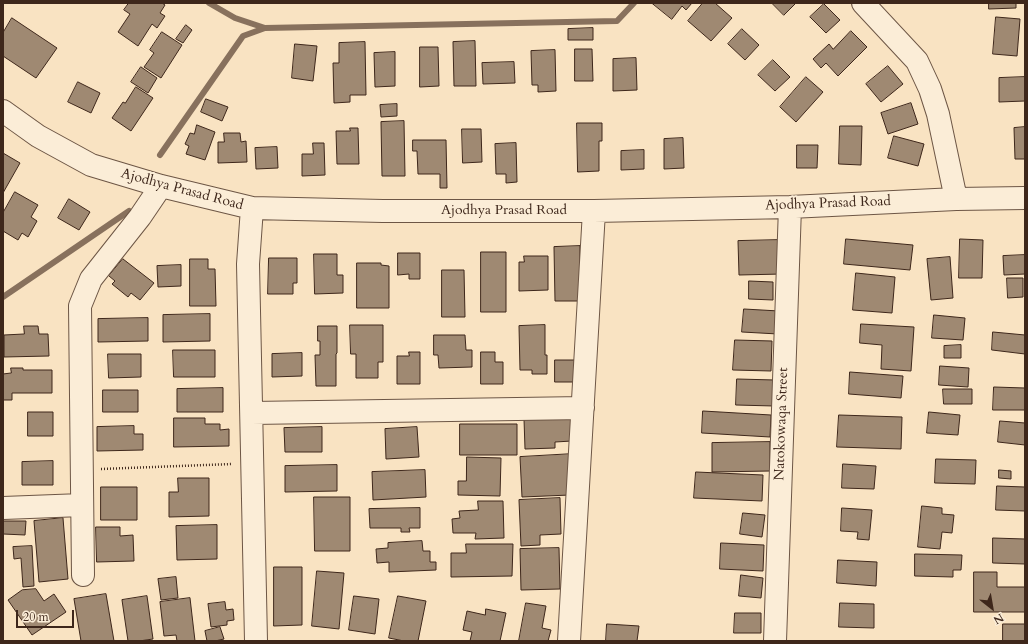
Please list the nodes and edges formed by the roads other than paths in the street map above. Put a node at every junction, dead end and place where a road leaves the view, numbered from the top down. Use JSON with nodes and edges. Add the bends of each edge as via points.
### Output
{"nodes":[{"id":1,"x":863,"y":3,"type":"edge"},
{"id":2,"x":3,"y":111,"type":"edge"},
{"id":3,"x":161,"y":186,"type":"junction"},
{"id":4,"x":1025,"y":198,"type":"edge"},
{"id":5,"x":956,"y":199,"type":"junction"},
{"id":6,"x":790,"y":207,"type":"junction"},
{"id":7,"x":252,"y":208,"type":"junction"},
{"id":8,"x":594,"y":211,"type":"junction"},
{"id":9,"x":583,"y":408,"type":"junction"},
{"id":10,"x":252,"y":414,"type":"junction"},
{"id":11,"x":82,"y":505,"type":"junction"},
{"id":12,"x":3,"y":508,"type":"edge"},
{"id":13,"x":83,"y":575,"type":"dead end"},
{"id":14,"x":256,"y":641,"type":"edge"},
{"id":15,"x":569,"y":641,"type":"edge"},
{"id":16,"x":775,"y":641,"type":"edge"}],
"edges":[{"from":1,"to":5,"type":"street","via":[[917,61],[938,114]]},
{"from":2,"to":3,"type":"street","name":"Ajodhya Prasad Road","via":[[38,136],[92,165]]},
{"from":3,"to":7,"type":"street","name":"Ajodhya Prasad Road"},
{"from":3,"to":11,"type":"street","via":[[91,279],[80,306]]},
{"from":4,"to":5,"type":"street","name":"Ajodhya Prasad Road"},
{"from":5,"to":6,"type":"street","name":"Ajodhya Prasad Road"},
{"from":6,"to":8,"type":"street","name":"Ajodhya Prasad Road"},
{"from":6,"to":16,"type":"street","name":"Natokowaqa Street"},
{"from":7,"to":8,"type":"street","name":"Ajodhya Prasad Road"},
{"from":7,"to":10,"type":"street","via":[[248,264]]},
{"from":8,"to":9,"type":"street"},
{"from":9,"to":10,"type":"street"},
{"from":9,"to":15,"type":"street"},
{"from":10,"to":14,"type":"street"},
{"from":11,"to":12,"type":"street"},
{"from":11,"to":13,"type":"street"}]}
